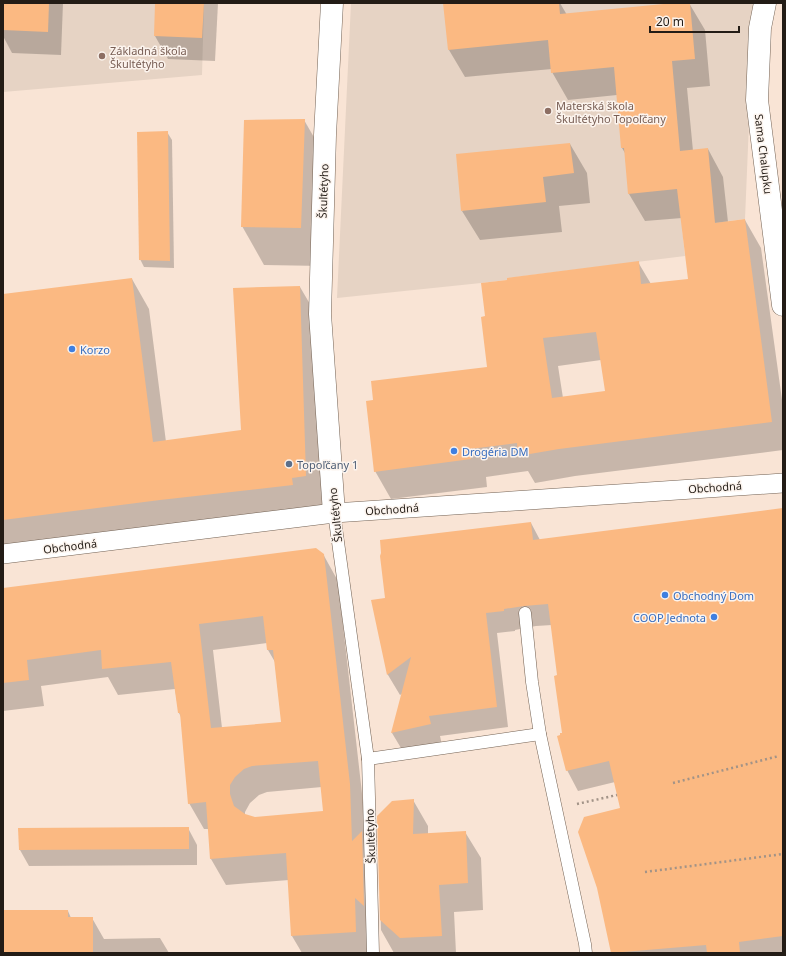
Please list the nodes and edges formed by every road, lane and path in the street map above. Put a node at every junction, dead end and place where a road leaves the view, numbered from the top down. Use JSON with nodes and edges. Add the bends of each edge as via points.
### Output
{"nodes":[{"id":1,"x":332,"y":3,"type":"edge"},
{"id":2,"x":765,"y":3,"type":"edge"},
{"id":3,"x":781,"y":268,"type":"edge"},
{"id":4,"x":783,"y":305,"type":"edge"},
{"id":5,"x":783,"y":483,"type":"edge"},
{"id":6,"x":334,"y":513,"type":"junction"},
{"id":7,"x":3,"y":554,"type":"edge"},
{"id":8,"x":525,"y":613,"type":"dead end"},
{"id":9,"x":540,"y":734,"type":"junction"},
{"id":10,"x":779,"y":756,"type":"dead end"},
{"id":11,"x":368,"y":759,"type":"junction"},
{"id":12,"x":673,"y":783,"type":"dead end"},
{"id":13,"x":617,"y":794,"type":"dead end"},
{"id":14,"x":575,"y":805,"type":"dead end"},
{"id":15,"x":783,"y":854,"type":"edge"},
{"id":16,"x":645,"y":872,"type":"dead end"},
{"id":17,"x":373,"y":953,"type":"edge"},
{"id":18,"x":586,"y":953,"type":"edge"}],
"edges":[{"from":1,"to":6,"type":"street","name":"Škultétyho","via":[[324,135],[320,314]]},
{"from":2,"to":3,"type":"street","name":"Sama Chalupku","via":[[760,28],[757,100]]},
{"from":3,"to":4,"type":"street","name":"Sama Chalupku"},
{"from":5,"to":6,"type":"street","name":"Obchodná"},
{"from":6,"to":7,"type":"street","name":"Obchodná"},
{"from":6,"to":11,"type":"lane","name":"Škultétyho"},
{"from":8,"to":9,"type":"lane"},
{"from":9,"to":11,"type":"lane"},
{"from":9,"to":18,"type":"lane"},
{"from":10,"to":12,"type":"path"},
{"from":11,"to":17,"type":"lane","name":"Škultétyho"},
{"from":13,"to":14,"type":"path"},
{"from":15,"to":16,"type":"path"}]}
